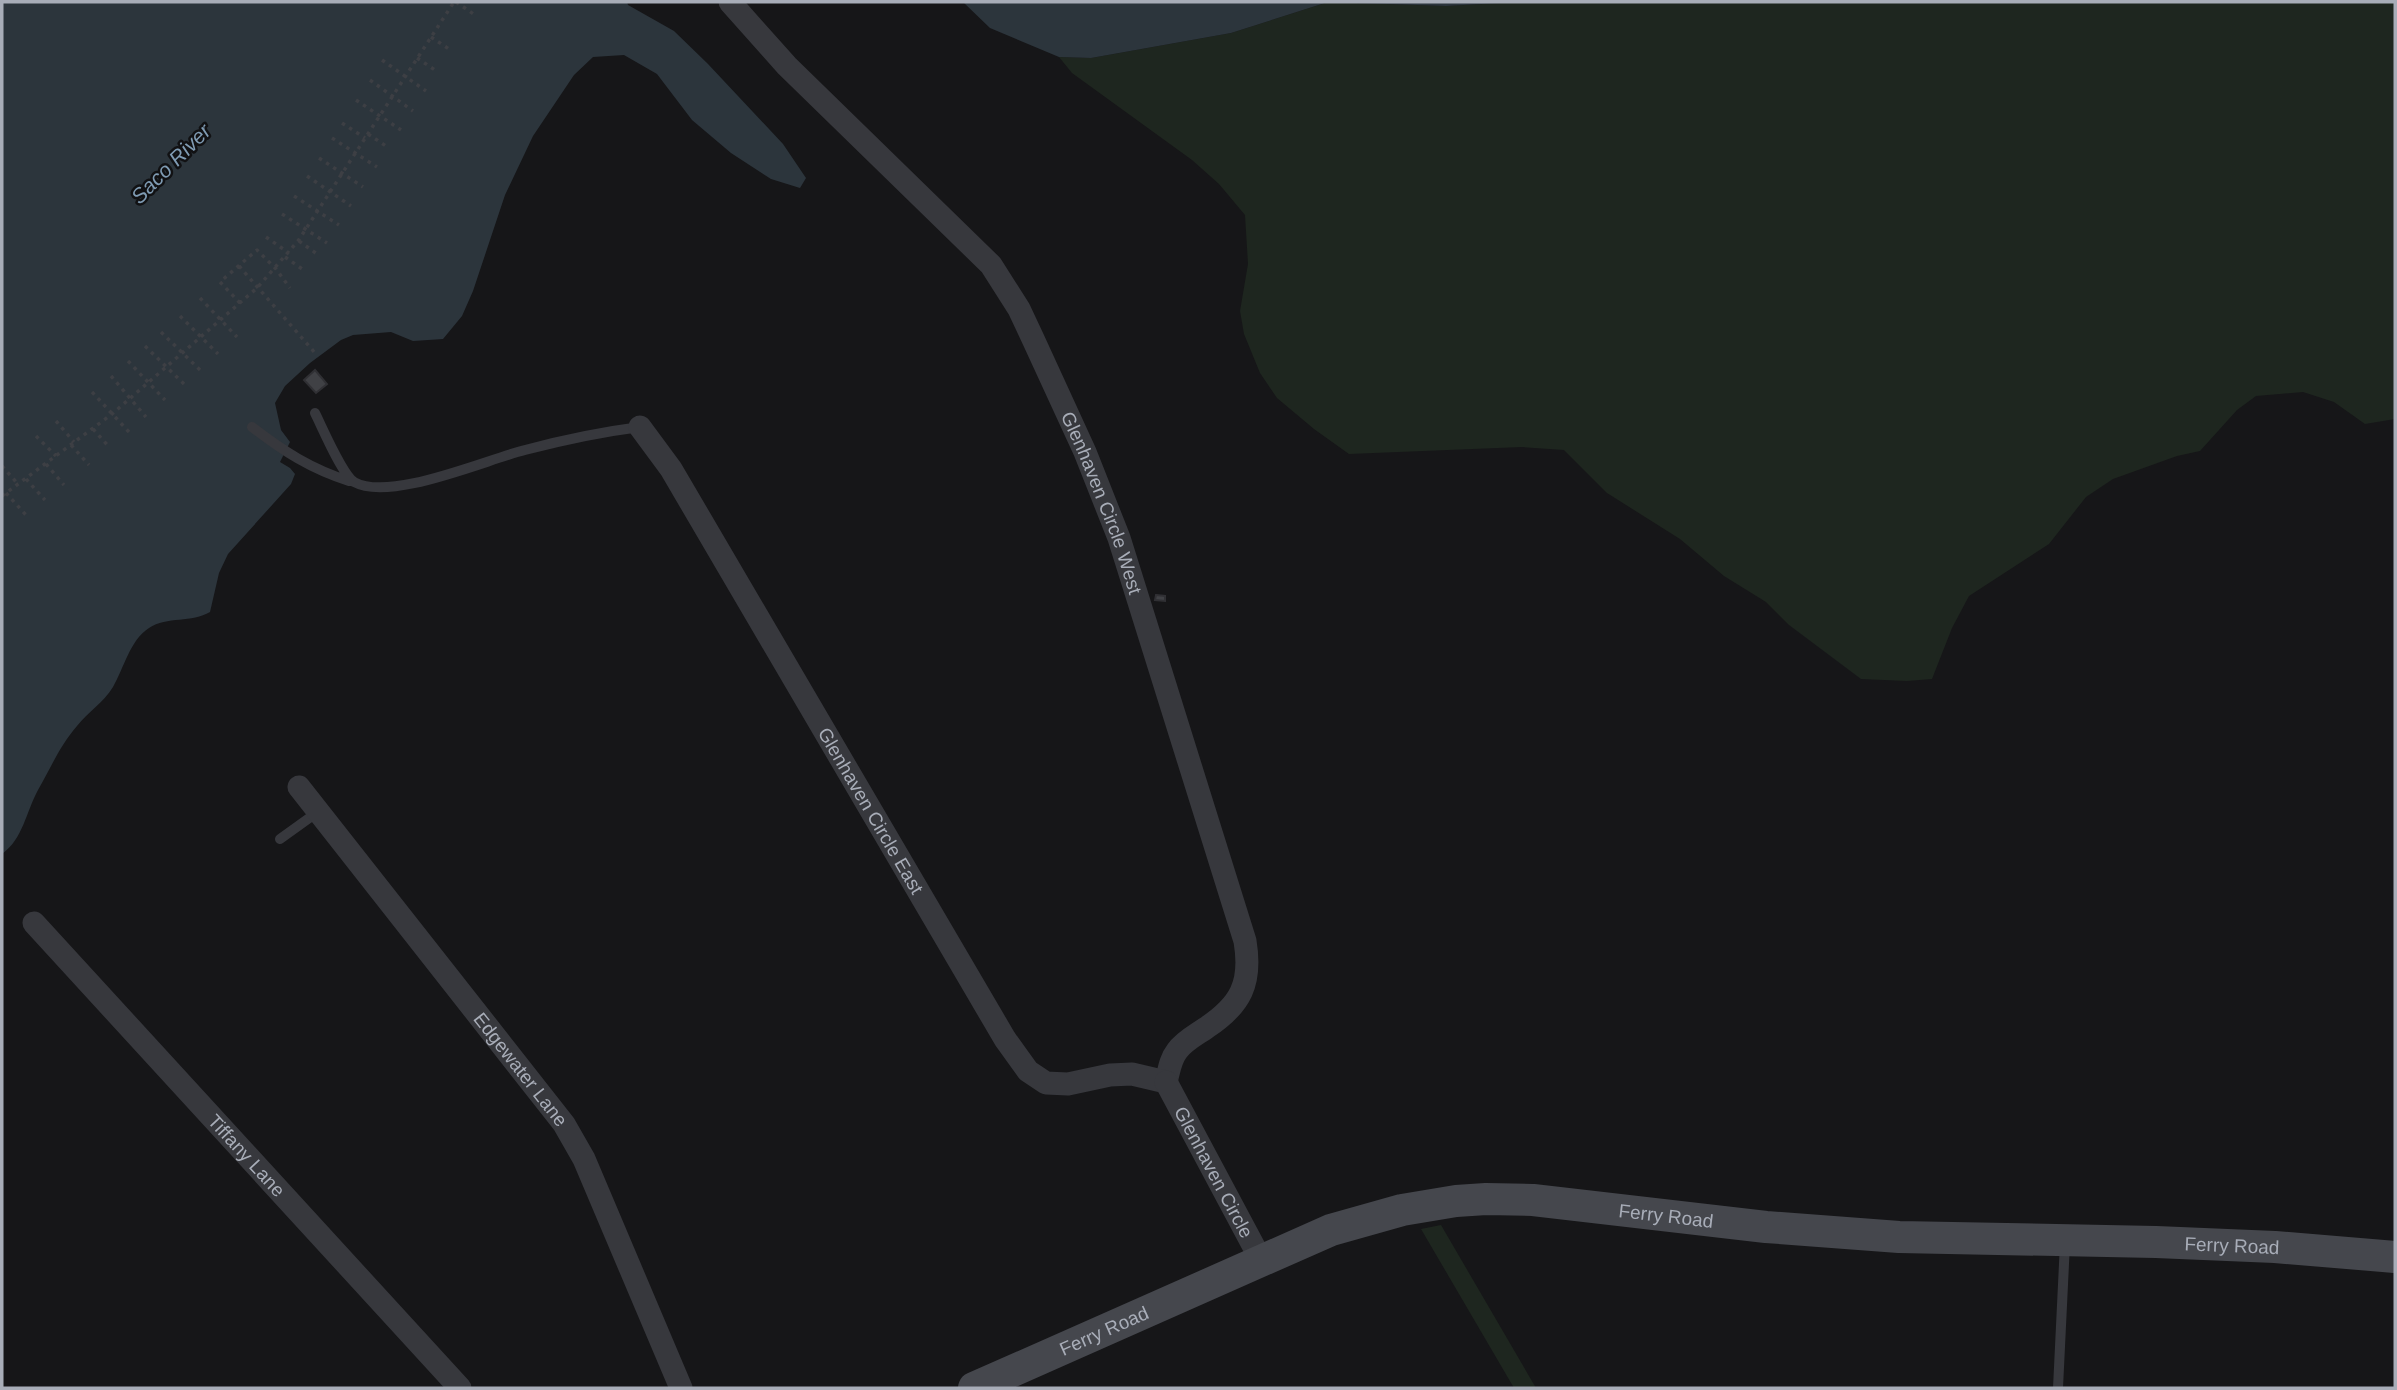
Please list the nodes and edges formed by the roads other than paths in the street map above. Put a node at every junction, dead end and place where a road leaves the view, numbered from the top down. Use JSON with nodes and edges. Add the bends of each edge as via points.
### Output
{"nodes":[{"id":1,"x":730,"y":2,"type":"edge"},
{"id":2,"x":315,"y":413,"type":"dead end"},
{"id":3,"x":252,"y":427,"type":"dead end"},
{"id":4,"x":640,"y":427,"type":"joint"},
{"id":5,"x":355,"y":482,"type":"junction"},
{"id":6,"x":299,"y":787,"type":"dead end"},
{"id":7,"x":318,"y":811,"type":"junction"},
{"id":8,"x":280,"y":839,"type":"dead end"},
{"id":9,"x":34,"y":923,"type":"dead end"},
{"id":10,"x":1166,"y":1082,"type":"junction"},
{"id":11,"x":2065,"y":1240,"type":"junction"},
{"id":12,"x":2395,"y":1256,"type":"edge"},
{"id":13,"x":1261,"y":1260,"type":"junction"},
{"id":14,"x":460,"y":1388,"type":"edge"},
{"id":15,"x":681,"y":1388,"type":"edge"},
{"id":16,"x":974,"y":1388,"type":"edge"},
{"id":17,"x":2058,"y":1388,"type":"edge"}],
"edges":[{"from":1,"to":10,"type":"street","name":"Glenhaven Circle West","via":[[803,83],[991,265],[1029,330],[1104,496],[1248,958],[1240,995],[1222,1017],[1176,1051]]},
{"from":2,"to":5,"type":"lane","via":[[345,475]]},
{"from":3,"to":5,"type":"lane","via":[[310,467]]},
{"from":4,"to":5,"type":"lane","via":[[524,450],[409,484],[384,487]]},
{"from":4,"to":10,"type":"street","name":"Glenhaven Circle East","via":[[671,469],[1021,1064],[1035,1077],[1055,1084],[1132,1073]]},
{"from":6,"to":7,"type":"street","name":"Edgewater Lane"},
{"from":7,"to":8,"type":"lane"},
{"from":7,"to":15,"type":"street","name":"Edgewater Lane","via":[[564,1124],[584,1159]]},
{"from":9,"to":14,"type":"street","name":"Tiffany Lane"},
{"from":10,"to":13,"type":"street","name":"Glenhaven Circle"},
{"from":11,"to":12,"type":"main road","name":"Ferry Road"},
{"from":11,"to":13,"type":"main road","name":"Ferry Road","via":[[1899,1237],[1486,1199],[1377,1216]]},
{"from":11,"to":17,"type":"lane"},
{"from":13,"to":16,"type":"main road","name":"Ferry Road"}]}
